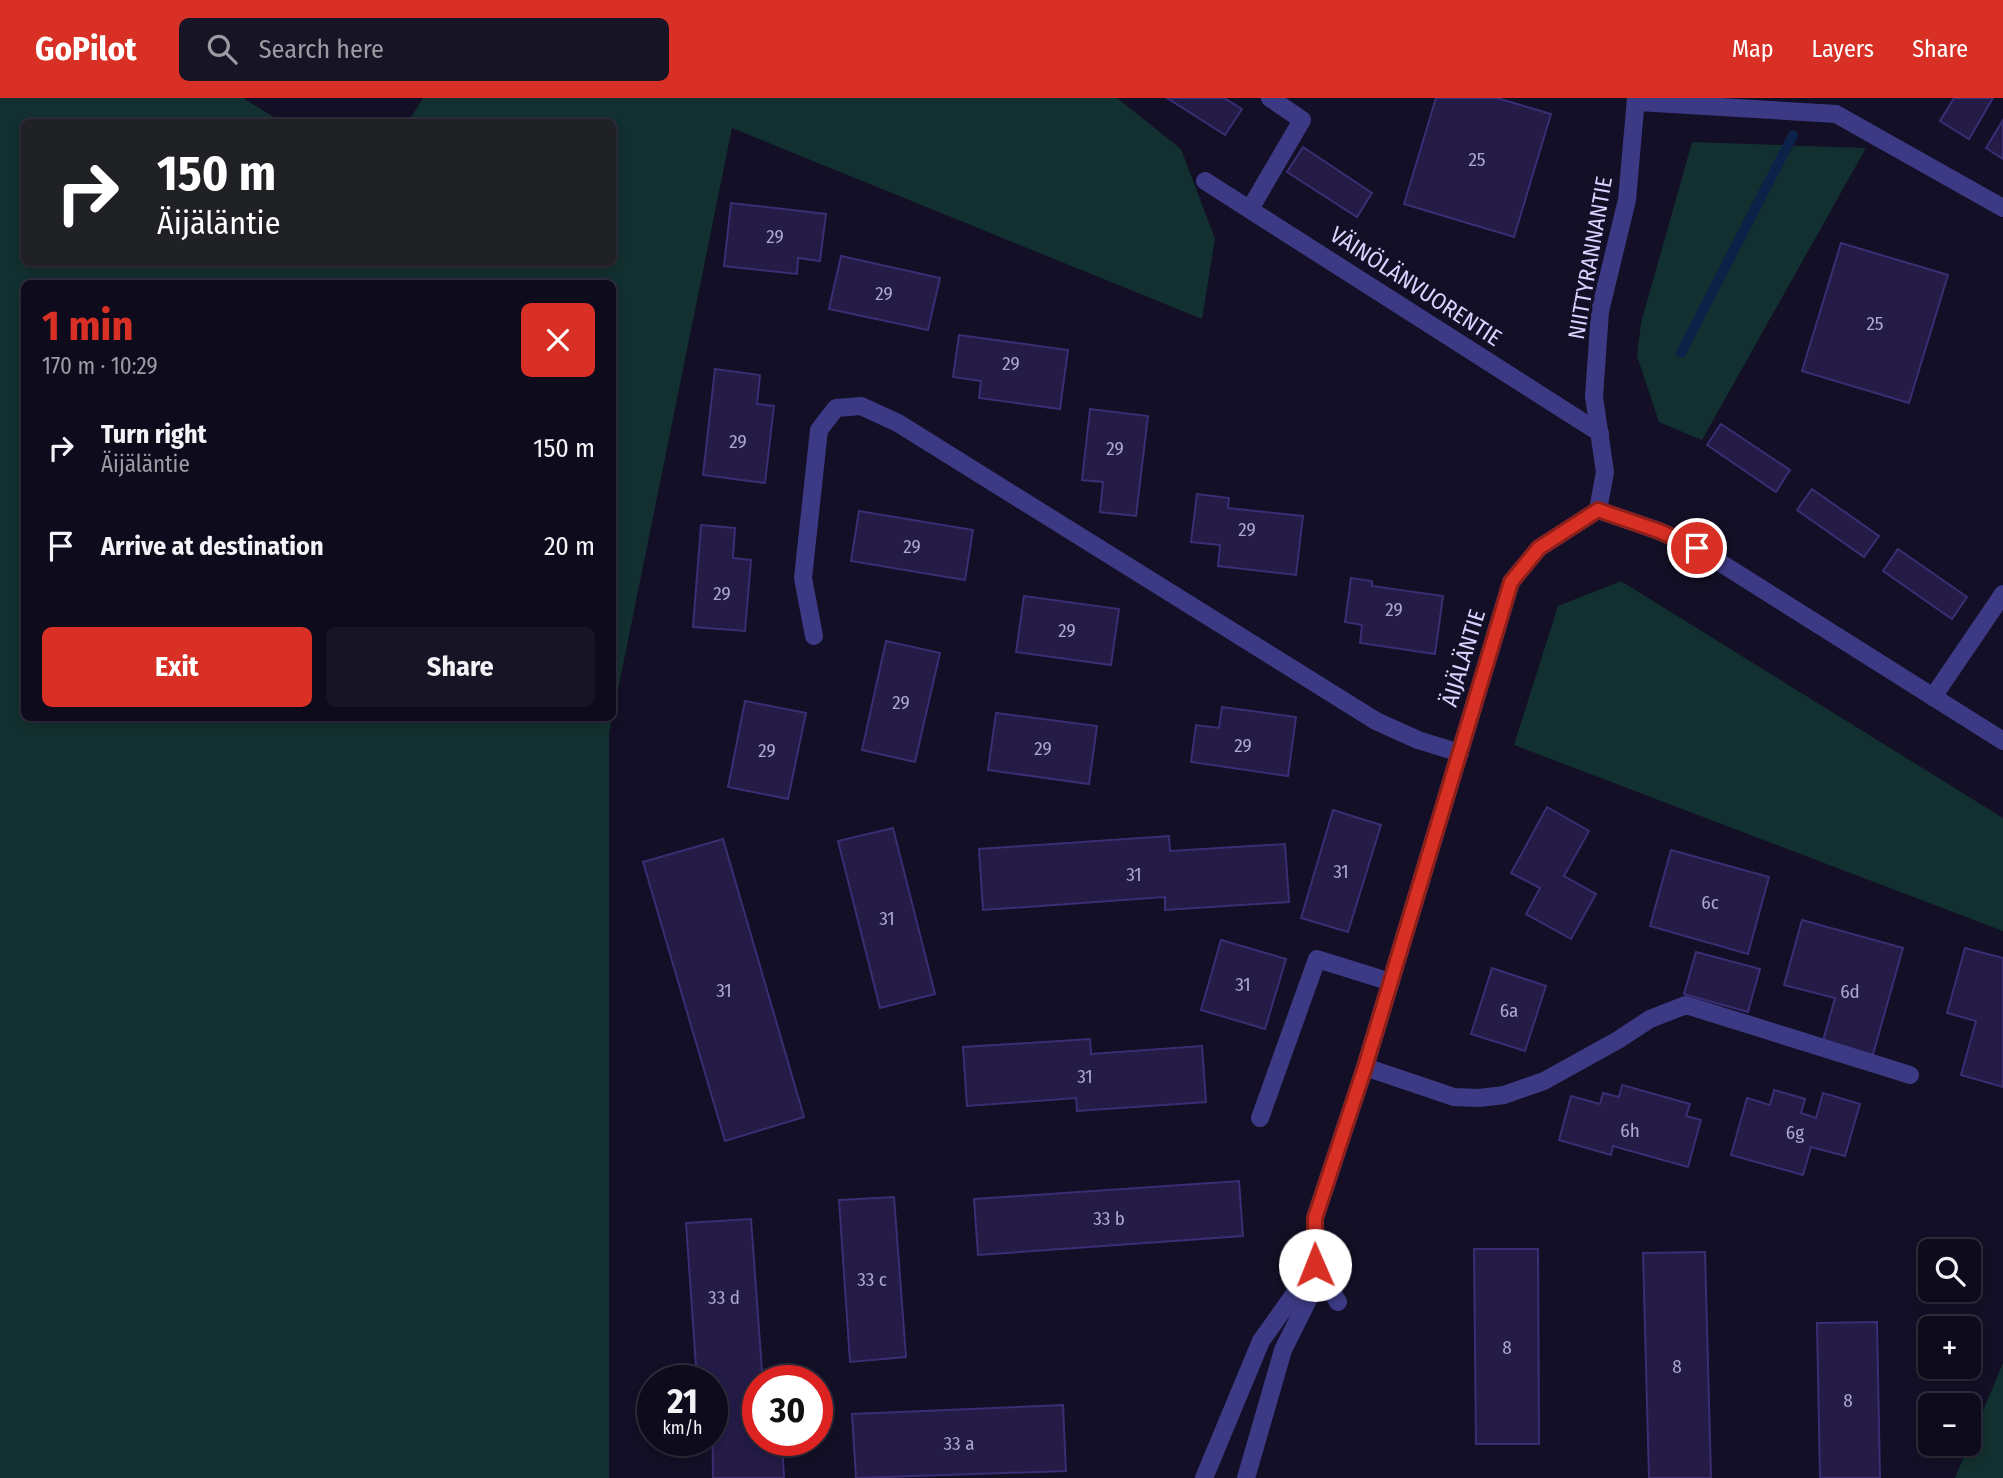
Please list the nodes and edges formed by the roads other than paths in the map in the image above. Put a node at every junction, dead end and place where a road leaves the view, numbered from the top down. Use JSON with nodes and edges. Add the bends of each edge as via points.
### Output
{"nodes":[{"id":1,"x":1270,"y":98,"type":"edge"},
{"id":2,"x":1637,"y":100,"type":"edge"},
{"id":3,"x":1205,"y":181,"type":"dead end"},
{"id":4,"x":2003,"y":208,"type":"edge"},
{"id":5,"x":1250,"y":209,"type":"junction"},
{"id":6,"x":1600,"y":433,"type":"junction"},
{"id":7,"x":1598,"y":510,"type":"junction"},
{"id":8,"x":2003,"y":594,"type":"edge"},
{"id":9,"x":814,"y":636,"type":"dead end"},
{"id":10,"x":1933,"y":697,"type":"junction"},
{"id":11,"x":2003,"y":741,"type":"edge"},
{"id":12,"x":1460,"y":753,"type":"junction"},
{"id":13,"x":1391,"y":982,"type":"junction"},
{"id":14,"x":1365,"y":1067,"type":"junction"},
{"id":15,"x":1910,"y":1075,"type":"dead end"},
{"id":16,"x":1260,"y":1118,"type":"dead end"},
{"id":17,"x":1318,"y":1270,"type":"junction"},
{"id":18,"x":1338,"y":1302,"type":"dead end"},
{"id":19,"x":1204,"y":1478,"type":"edge"},
{"id":20,"x":1245,"y":1478,"type":"edge"}],
"edges":[{"from":1,"to":5,"type":"street","via":[[1302,120]]},
{"from":2,"to":4,"type":"street","via":[[1836,114]]},
{"from":2,"to":6,"type":"street","name":"NIITTYRANNANTIE","via":[[1627,200],[1600,310],[1594,397]]},
{"from":3,"to":5,"type":"street","name":"VÄINÖLÄNVUORENTIE"},
{"from":5,"to":6,"type":"street","name":"VÄINÖLÄNVUORENTIE"},
{"from":6,"to":7,"type":"street","name":"NIITTYRANNANTIE","via":[[1605,472]]},
{"from":7,"to":10,"type":"street","via":[[1697,548]]},
{"from":7,"to":12,"type":"street","name":"ÄIJÄLÄNTIE","via":[[1539,548],[1511,582]]},
{"from":8,"to":10,"type":"street"},
{"from":9,"to":12,"type":"street","via":[[803,578],[819,430],[836,408],[861,406],[898,422],[1376,721]]},
{"from":10,"to":11,"type":"street"},
{"from":12,"to":13,"type":"street","name":"ÄIJÄLÄNTIE"},
{"from":13,"to":14,"type":"street","name":"ÄIJÄLÄNTIE"},
{"from":13,"to":16,"type":"street","via":[[1317,959]]},
{"from":14,"to":15,"type":"street","via":[[1454,1097],[1504,1095],[1544,1081],[1650,1018],[1685,1005]]},
{"from":14,"to":17,"type":"street","name":"ÄIJÄLÄNTIE","via":[[1315,1218]]},
{"from":17,"to":18,"type":"street"},
{"from":17,"to":19,"type":"street","via":[[1261,1341]]},
{"from":17,"to":20,"type":"street","via":[[1283,1350]]}]}
